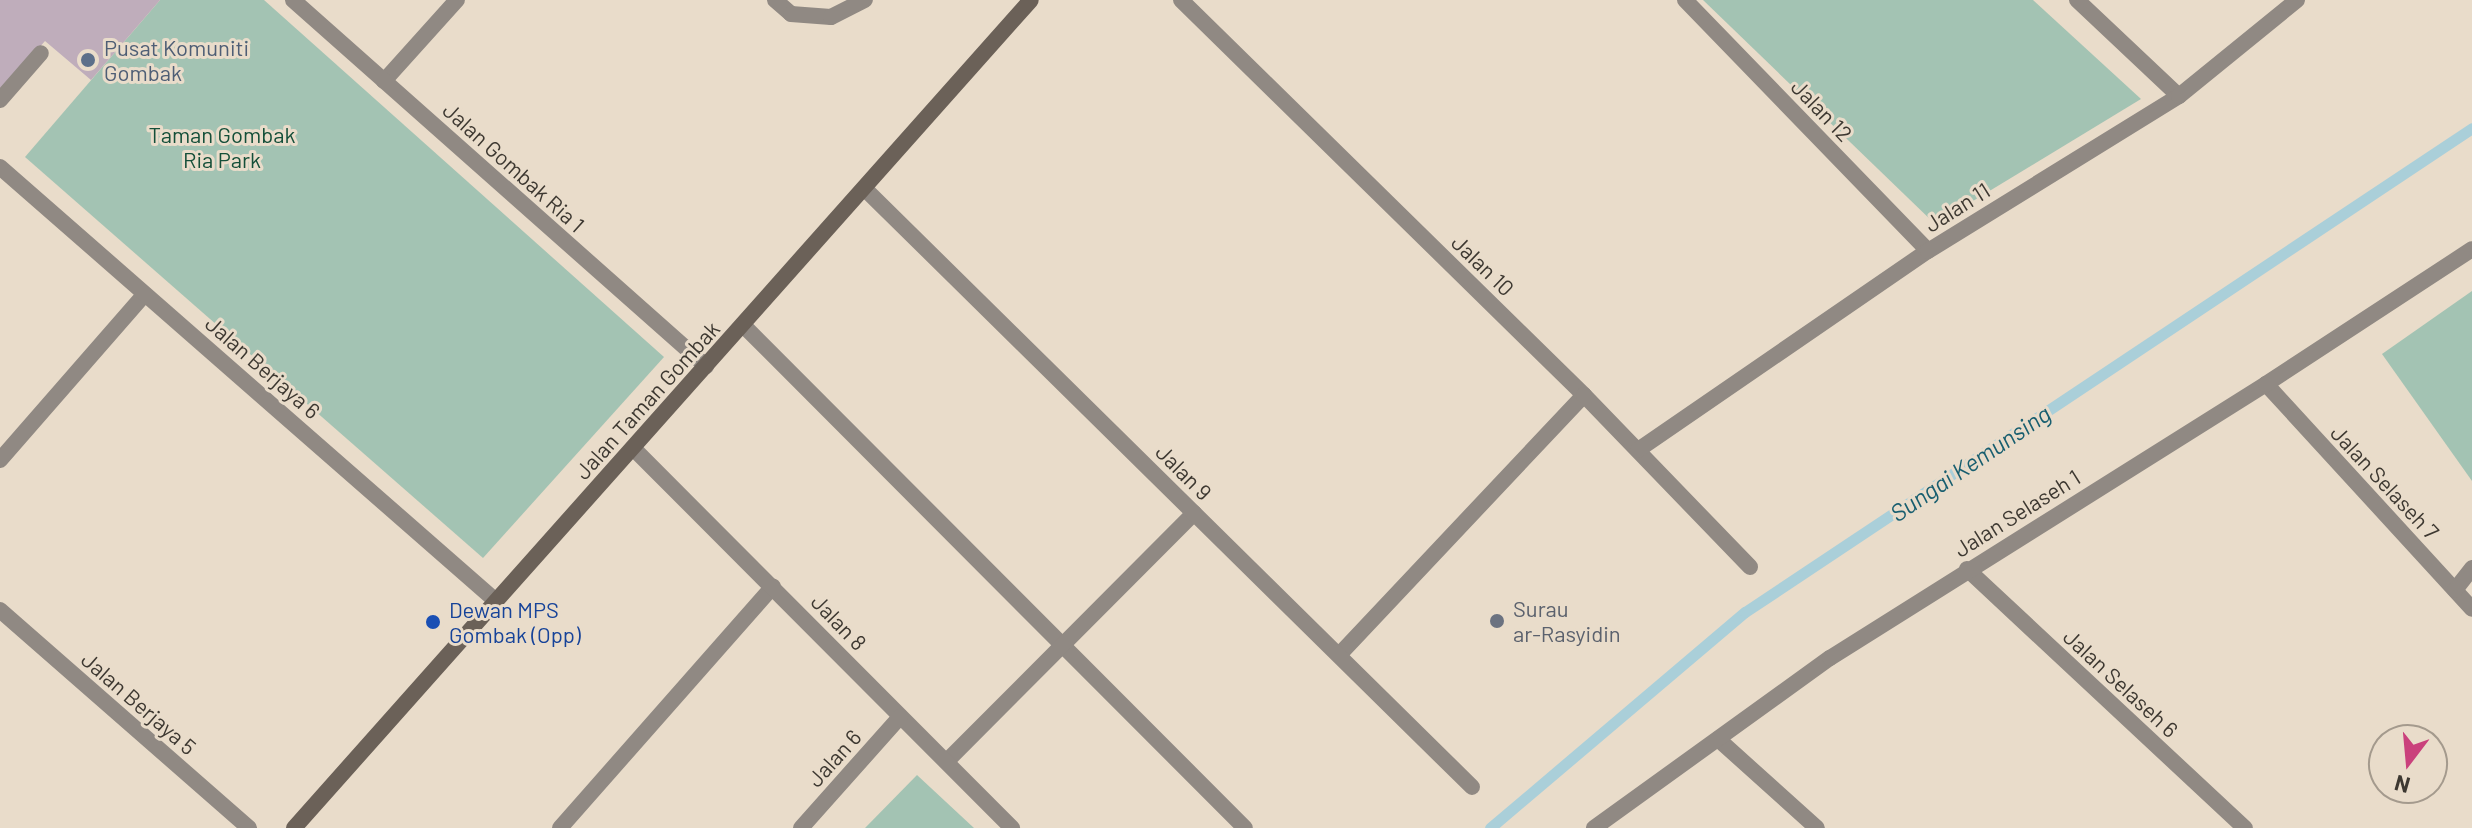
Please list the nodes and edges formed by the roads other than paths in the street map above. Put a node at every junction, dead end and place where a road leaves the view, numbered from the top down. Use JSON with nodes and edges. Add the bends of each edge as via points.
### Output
{"nodes":[{"id":1,"x":293,"y":0,"type":"edge"},
{"id":2,"x":457,"y":0,"type":"edge"},
{"id":3,"x":775,"y":0,"type":"edge"},
{"id":4,"x":865,"y":0,"type":"edge"},
{"id":5,"x":1031,"y":0,"type":"edge"},
{"id":6,"x":1181,"y":0,"type":"edge"},
{"id":7,"x":1685,"y":0,"type":"edge"},
{"id":8,"x":2077,"y":0,"type":"edge"},
{"id":9,"x":2297,"y":0,"type":"edge"},
{"id":10,"x":41,"y":53,"type":"dead end"},
{"id":11,"x":384,"y":81,"type":"junction"},
{"id":12,"x":2179,"y":96,"type":"junction"},
{"id":13,"x":0,"y":100,"type":"edge"},
{"id":14,"x":0,"y":167,"type":"edge"},
{"id":15,"x":865,"y":189,"type":"junction"},
{"id":16,"x":2472,"y":249,"type":"edge"},
{"id":17,"x":1928,"y":251,"type":"junction"},
{"id":18,"x":145,"y":294,"type":"junction"},
{"id":19,"x":744,"y":326,"type":"junction"},
{"id":20,"x":706,"y":366,"type":"junction"},
{"id":21,"x":2266,"y":384,"type":"junction"},
{"id":22,"x":1584,"y":395,"type":"junction"},
{"id":23,"x":633,"y":448,"type":"junction"},
{"id":24,"x":1638,"y":450,"type":"junction"},
{"id":25,"x":0,"y":460,"type":"edge"},
{"id":26,"x":1194,"y":513,"type":"junction"},
{"id":27,"x":1750,"y":567,"type":"dead end"},
{"id":28,"x":2472,"y":568,"type":"edge"},
{"id":29,"x":1967,"y":569,"type":"junction"},
{"id":30,"x":773,"y":586,"type":"junction"},
{"id":31,"x":2455,"y":590,"type":"junction"},
{"id":32,"x":496,"y":601,"type":"junction"},
{"id":33,"x":2472,"y":609,"type":"edge"},
{"id":34,"x":0,"y":610,"type":"edge"},
{"id":35,"x":1064,"y":647,"type":"junction"},
{"id":36,"x":1339,"y":655,"type":"junction"},
{"id":37,"x":900,"y":717,"type":"junction"},
{"id":38,"x":1718,"y":739,"type":"junction"},
{"id":39,"x":947,"y":761,"type":"junction"},
{"id":40,"x":1472,"y":787,"type":"dead end"},
{"id":41,"x":249,"y":828,"type":"edge"},
{"id":42,"x":294,"y":828,"type":"edge"},
{"id":43,"x":560,"y":828,"type":"edge"},
{"id":44,"x":801,"y":828,"type":"edge"},
{"id":45,"x":1012,"y":828,"type":"edge"},
{"id":46,"x":1245,"y":828,"type":"edge"},
{"id":47,"x":1594,"y":828,"type":"edge"},
{"id":48,"x":1817,"y":828,"type":"edge"},
{"id":49,"x":2245,"y":828,"type":"edge"}],
"edges":[{"from":1,"to":11,"type":"street","name":"Jalan Gombak Ria 1"},
{"from":2,"to":11,"type":"street"},
{"from":3,"to":4,"type":"street","via":[[791,14],[831,17]]},
{"from":5,"to":15,"type":"street","name":"Jalan Taman Gombak"},
{"from":6,"to":22,"type":"street","name":"Jalan 10"},
{"from":7,"to":17,"type":"street","name":"Jalan 12"},
{"from":8,"to":12,"type":"street"},
{"from":9,"to":12,"type":"street","name":"Jalan 11"},
{"from":10,"to":13,"type":"street"},
{"from":11,"to":20,"type":"street","name":"Jalan Gombak Ria 1"},
{"from":12,"to":17,"type":"street","name":"Jalan 11"},
{"from":14,"to":18,"type":"street","name":"Jalan Berjaya 6"},
{"from":15,"to":19,"type":"street","name":"Jalan Taman Gombak"},
{"from":15,"to":26,"type":"street","name":"Jalan 9"},
{"from":16,"to":21,"type":"street","name":"Jalan Selaseh 1"},
{"from":17,"to":24,"type":"street","name":"Jalan 11"},
{"from":18,"to":25,"type":"street"},
{"from":18,"to":32,"type":"street","name":"Jalan Berjaya 6"},
{"from":19,"to":20,"type":"street","name":"Jalan Taman Gombak"},
{"from":19,"to":35,"type":"street"},
{"from":20,"to":23,"type":"street","name":"Jalan Taman Gombak"},
{"from":21,"to":29,"type":"street","name":"Jalan Selaseh 1"},
{"from":21,"to":31,"type":"street","name":"Jalan Selaseh 7"},
{"from":22,"to":24,"type":"street","name":"Jalan 10"},
{"from":22,"to":36,"type":"street"},
{"from":23,"to":30,"type":"street","name":"Jalan 8"},
{"from":23,"to":32,"type":"street","name":"Jalan Taman Gombak"},
{"from":24,"to":27,"type":"street","name":"Jalan 10"},
{"from":26,"to":35,"type":"street"},
{"from":26,"to":36,"type":"street","name":"Jalan 9"},
{"from":28,"to":31,"type":"street"},
{"from":29,"to":38,"type":"street","name":"Jalan Selaseh 1"},
{"from":29,"to":49,"type":"street","name":"Jalan Selaseh 6"},
{"from":30,"to":37,"type":"street","name":"Jalan 8"},
{"from":30,"to":43,"type":"street"},
{"from":31,"to":33,"type":"street","name":"Jalan Selaseh 7"},
{"from":32,"to":42,"type":"street","name":"Jalan Taman Gombak"},
{"from":34,"to":41,"type":"street","name":"Jalan Berjaya 5"},
{"from":35,"to":39,"type":"street"},
{"from":35,"to":46,"type":"street"},
{"from":36,"to":40,"type":"street","name":"Jalan 9"},
{"from":37,"to":39,"type":"street","name":"Jalan 8"},
{"from":37,"to":44,"type":"street","name":"Jalan 6"},
{"from":38,"to":47,"type":"street","name":"Jalan Selaseh 1"},
{"from":38,"to":48,"type":"street"},
{"from":39,"to":45,"type":"street","name":"Jalan 8"}]}
